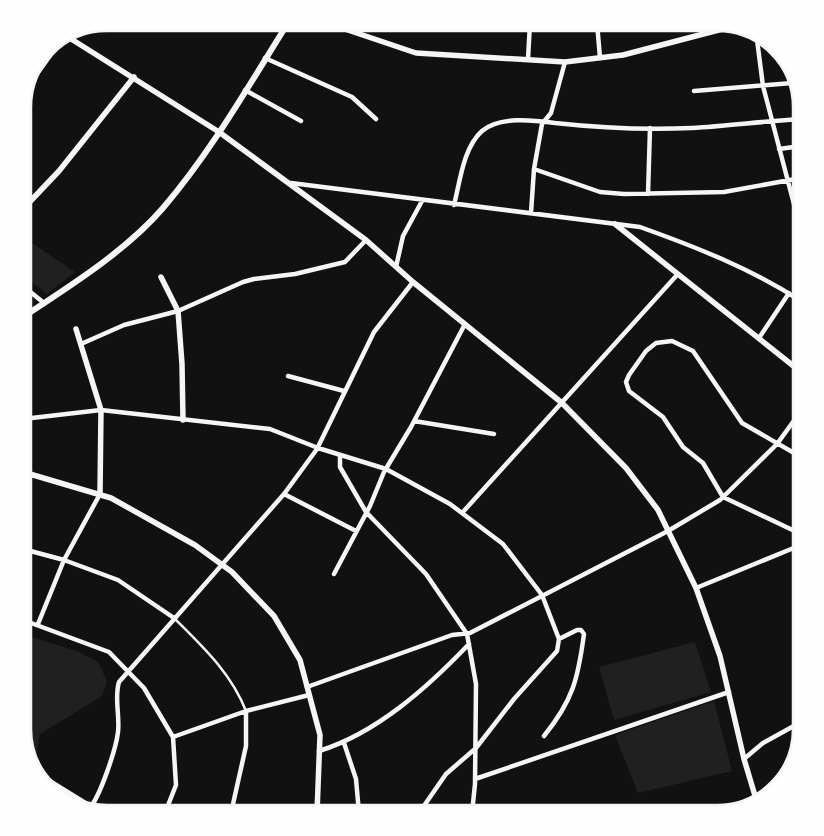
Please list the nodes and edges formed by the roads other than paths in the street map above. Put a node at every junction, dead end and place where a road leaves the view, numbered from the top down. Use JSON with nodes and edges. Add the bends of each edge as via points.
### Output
{"nodes":[{"id":1,"x":282,"y":31,"type":"edge"},
{"id":2,"x":352,"y":31,"type":"edge"},
{"id":3,"x":530,"y":31,"type":"edge"},
{"id":4,"x":597,"y":31,"type":"edge"},
{"id":5,"x":715,"y":31,"type":"edge"},
{"id":6,"x":72,"y":40,"type":"edge"},
{"id":7,"x":758,"y":44,"type":"edge"},
{"id":8,"x":265,"y":58,"type":"junction"},
{"id":9,"x":600,"y":58,"type":"junction"},
{"id":10,"x":528,"y":59,"type":"junction"},
{"id":11,"x":565,"y":62,"type":"junction"},
{"id":12,"x":134,"y":77,"type":"junction"},
{"id":13,"x":789,"y":83,"type":"edge"},
{"id":14,"x":763,"y":86,"type":"junction"},
{"id":15,"x":245,"y":90,"type":"junction"},
{"id":16,"x":694,"y":91,"type":"dead end"},
{"id":17,"x":376,"y":119,"type":"dead end"},
{"id":18,"x":793,"y":120,"type":"edge"},
{"id":19,"x":301,"y":121,"type":"dead end"},
{"id":20,"x":772,"y":121,"type":"junction"},
{"id":21,"x":544,"y":122,"type":"junction"},
{"id":22,"x":650,"y":128,"type":"junction"},
{"id":23,"x":219,"y":132,"type":"junction"},
{"id":24,"x":793,"y":147,"type":"edge"},
{"id":25,"x":779,"y":149,"type":"junction"},
{"id":26,"x":534,"y":169,"type":"junction"},
{"id":27,"x":793,"y":179,"type":"edge"},
{"id":28,"x":787,"y":180,"type":"junction"},
{"id":29,"x":291,"y":183,"type":"junction"},
{"id":30,"x":648,"y":194,"type":"junction"},
{"id":31,"x":793,"y":200,"type":"edge"},
{"id":32,"x":31,"y":201,"type":"edge"},
{"id":33,"x":422,"y":201,"type":"junction"},
{"id":34,"x":454,"y":205,"type":"junction"},
{"id":35,"x":531,"y":213,"type":"junction"},
{"id":36,"x":614,"y":224,"type":"junction"},
{"id":37,"x":366,"y":240,"type":"junction"},
{"id":38,"x":396,"y":267,"type":"junction"},
{"id":39,"x":677,"y":275,"type":"junction"},
{"id":40,"x":161,"y":276,"type":"dead end"},
{"id":41,"x":413,"y":282,"type":"junction"},
{"id":42,"x":31,"y":292,"type":"edge"},
{"id":43,"x":789,"y":292,"type":"junction"},
{"id":44,"x":793,"y":295,"type":"edge"},
{"id":45,"x":44,"y":303,"type":"junction"},
{"id":46,"x":178,"y":311,"type":"junction"},
{"id":47,"x":31,"y":312,"type":"edge"},
{"id":48,"x":464,"y":324,"type":"junction"},
{"id":49,"x":76,"y":328,"type":"dead end"},
{"id":50,"x":758,"y":338,"type":"junction"},
{"id":51,"x":80,"y":344,"type":"junction"},
{"id":52,"x":793,"y":365,"type":"edge"},
{"id":53,"x":288,"y":376,"type":"dead end"},
{"id":54,"x":344,"y":391,"type":"junction"},
{"id":55,"x":562,"y":404,"type":"junction"},
{"id":56,"x":101,"y":410,"type":"junction"},
{"id":57,"x":31,"y":418,"type":"edge"},
{"id":58,"x":183,"y":420,"type":"junction"},
{"id":59,"x":414,"y":421,"type":"junction"},
{"id":60,"x":793,"y":423,"type":"edge"},
{"id":61,"x":494,"y":434,"type":"dead end"},
{"id":62,"x":777,"y":444,"type":"junction"},
{"id":63,"x":318,"y":448,"type":"junction"},
{"id":64,"x":793,"y":452,"type":"edge"},
{"id":65,"x":340,"y":454,"type":"junction"},
{"id":66,"x":386,"y":469,"type":"junction"},
{"id":67,"x":31,"y":474,"type":"edge"},
{"id":68,"x":100,"y":494,"type":"junction"},
{"id":69,"x":284,"y":494,"type":"junction"},
{"id":70,"x":723,"y":497,"type":"junction"},
{"id":71,"x":366,"y":512,"type":"junction"},
{"id":72,"x":462,"y":513,"type":"junction"},
{"id":73,"x":793,"y":530,"type":"edge"},
{"id":74,"x":356,"y":531,"type":"junction"},
{"id":75,"x":668,"y":532,"type":"junction"},
{"id":76,"x":793,"y":549,"type":"edge"},
{"id":77,"x":31,"y":551,"type":"edge"},
{"id":78,"x":64,"y":560,"type":"junction"},
{"id":79,"x":223,"y":566,"type":"junction"},
{"id":80,"x":334,"y":574,"type":"dead end"},
{"id":81,"x":696,"y":588,"type":"junction"},
{"id":82,"x":542,"y":595,"type":"junction"},
{"id":83,"x":174,"y":618,"type":"junction"},
{"id":84,"x":31,"y":622,"type":"edge"},
{"id":85,"x":38,"y":624,"type":"junction"},
{"id":86,"x":467,"y":634,"type":"junction"},
{"id":87,"x":558,"y":639,"type":"junction"},
{"id":88,"x":469,"y":644,"type":"junction"},
{"id":89,"x":128,"y":671,"type":"junction"},
{"id":90,"x":307,"y":687,"type":"junction"},
{"id":91,"x":728,"y":692,"type":"junction"},
{"id":92,"x":309,"y":694,"type":"junction"},
{"id":93,"x":246,"y":710,"type":"junction"},
{"id":94,"x":793,"y":727,"type":"edge"},
{"id":95,"x":544,"y":736,"type":"dead end"},
{"id":96,"x":173,"y":737,"type":"junction"},
{"id":97,"x":344,"y":743,"type":"junction"},
{"id":98,"x":476,"y":748,"type":"junction"},
{"id":99,"x":320,"y":751,"type":"junction"},
{"id":100,"x":744,"y":759,"type":"junction"},
{"id":101,"x":475,"y":779,"type":"junction"},
{"id":102,"x":755,"y":795,"type":"edge"},
{"id":103,"x":92,"y":803,"type":"edge"},
{"id":104,"x":168,"y":805,"type":"edge"},
{"id":105,"x":233,"y":805,"type":"edge"},
{"id":106,"x":318,"y":805,"type":"edge"},
{"id":107,"x":358,"y":805,"type":"edge"},
{"id":108,"x":425,"y":805,"type":"edge"},
{"id":109,"x":473,"y":805,"type":"edge"}],
"edges":[{"from":1,"to":8,"type":"main road"},
{"from":2,"to":10,"type":"street","via":[[416,54]]},
{"from":3,"to":10,"type":"street"},
{"from":4,"to":9,"type":"street"},
{"from":5,"to":9,"type":"street"},
{"from":6,"to":12,"type":"street"},
{"from":7,"to":14,"type":"street"},
{"from":8,"to":15,"type":"main road"},
{"from":8,"to":17,"type":"street","via":[[352,96]]},
{"from":9,"to":11,"type":"street"},
{"from":10,"to":11,"type":"street"},
{"from":11,"to":21,"type":"street","via":[[551,113]]},
{"from":12,"to":23,"type":"street"},
{"from":12,"to":32,"type":"street","via":[[59,171]]},
{"from":13,"to":14,"type":"street"},
{"from":14,"to":16,"type":"street"},
{"from":14,"to":20,"type":"street"},
{"from":15,"to":19,"type":"street"},
{"from":15,"to":23,"type":"main road"},
{"from":18,"to":20,"type":"street"},
{"from":20,"to":22,"type":"street"},
{"from":20,"to":25,"type":"street"},
{"from":21,"to":22,"type":"street","via":[[611,129]]},
{"from":21,"to":26,"type":"street"},
{"from":21,"to":34,"type":"street","via":[[497,122],[482,131],[469,149]]},
{"from":22,"to":30,"type":"street"},
{"from":23,"to":29,"type":"street"},
{"from":23,"to":45,"type":"main road","via":[[163,208],[133,237]]},
{"from":24,"to":25,"type":"street"},
{"from":25,"to":28,"type":"street"},
{"from":26,"to":30,"type":"street","via":[[600,192]]},
{"from":26,"to":35,"type":"street"},
{"from":27,"to":28,"type":"street"},
{"from":28,"to":30,"type":"street","via":[[724,192]]},
{"from":28,"to":31,"type":"street"},
{"from":29,"to":33,"type":"street"},
{"from":29,"to":37,"type":"street"},
{"from":33,"to":34,"type":"street"},
{"from":33,"to":38,"type":"street","via":[[403,236]]},
{"from":34,"to":35,"type":"street"},
{"from":35,"to":36,"type":"street"},
{"from":36,"to":39,"type":"street"},
{"from":36,"to":43,"type":"street","via":[[640,226],[694,246]]},
{"from":37,"to":38,"type":"street"},
{"from":37,"to":46,"type":"street","via":[[345,262],[295,274],[254,279]]},
{"from":38,"to":41,"type":"street"},
{"from":39,"to":50,"type":"street"},
{"from":39,"to":55,"type":"street"},
{"from":40,"to":46,"type":"street"},
{"from":41,"to":48,"type":"street"},
{"from":41,"to":54,"type":"street","via":[[374,332]]},
{"from":42,"to":45,"type":"street"},
{"from":43,"to":44,"type":"street"},
{"from":43,"to":50,"type":"street"},
{"from":45,"to":47,"type":"main road"},
{"from":46,"to":51,"type":"street","via":[[124,325]]},
{"from":46,"to":58,"type":"street"},
{"from":48,"to":55,"type":"street"},
{"from":48,"to":59,"type":"street"},
{"from":49,"to":51,"type":"street"},
{"from":50,"to":52,"type":"street"},
{"from":51,"to":56,"type":"street"},
{"from":53,"to":54,"type":"street"},
{"from":54,"to":63,"type":"street"},
{"from":55,"to":72,"type":"street"},
{"from":55,"to":75,"type":"street","via":[[626,468],[658,510]]},
{"from":56,"to":57,"type":"street"},
{"from":56,"to":58,"type":"street"},
{"from":56,"to":68,"type":"street"},
{"from":58,"to":63,"type":"street","via":[[270,429]]},
{"from":59,"to":61,"type":"street"},
{"from":59,"to":66,"type":"street"},
{"from":60,"to":62,"type":"street"},
{"from":62,"to":64,"type":"street"},
{"from":62,"to":70,"type":"street"},
{"from":62,"to":70,"type":"street","via":[[742,423],[693,351],[672,341],[656,344],[646,351],[626,382],[629,391],[663,417],[682,447],[704,463]]},
{"from":63,"to":65,"type":"street"},
{"from":63,"to":69,"type":"street"},
{"from":65,"to":66,"type":"street"},
{"from":65,"to":71,"type":"street","via":[[340,468]]},
{"from":66,"to":71,"type":"street"},
{"from":66,"to":72,"type":"street"},
{"from":67,"to":68,"type":"street"},
{"from":68,"to":78,"type":"street"},
{"from":68,"to":79,"type":"street","via":[[195,545]]},
{"from":69,"to":74,"type":"street"},
{"from":69,"to":79,"type":"street"},
{"from":70,"to":73,"type":"street"},
{"from":70,"to":75,"type":"street"},
{"from":71,"to":74,"type":"street"},
{"from":71,"to":86,"type":"street","via":[[426,574]]},
{"from":72,"to":82,"type":"street","via":[[503,544]]},
{"from":74,"to":80,"type":"street"},
{"from":75,"to":81,"type":"street"},
{"from":75,"to":82,"type":"street"},
{"from":76,"to":81,"type":"street"},
{"from":77,"to":78,"type":"street"},
{"from":78,"to":83,"type":"street","via":[[118,580]]},
{"from":78,"to":85,"type":"street"},
{"from":79,"to":83,"type":"street"},
{"from":79,"to":90,"type":"street","via":[[274,616],[300,660]]},
{"from":81,"to":91,"type":"street","via":[[720,656]]},
{"from":82,"to":86,"type":"street"},
{"from":82,"to":87,"type":"street"},
{"from":83,"to":89,"type":"street"},
{"from":83,"to":93,"type":"lane","via":[[215,659]]},
{"from":84,"to":85,"type":"street"},
{"from":85,"to":89,"type":"street","via":[[109,652]]},
{"from":86,"to":88,"type":"street"},
{"from":86,"to":90,"type":"street","via":[[452,635]]},
{"from":87,"to":95,"type":"street","via":[[576,630],[584,634],[580,667],[572,693],[562,714]]},
{"from":87,"to":98,"type":"street","via":[[557,651]]},
{"from":88,"to":97,"type":"street","via":[[448,666],[389,714]]},
{"from":88,"to":98,"type":"street","via":[[476,684]]},
{"from":89,"to":96,"type":"street","via":[[144,688]]},
{"from":89,"to":103,"type":"street","via":[[117,689],[118,733],[110,764]]},
{"from":90,"to":92,"type":"street"},
{"from":91,"to":100,"type":"street"},
{"from":91,"to":101,"type":"street"},
{"from":92,"to":93,"type":"street"},
{"from":92,"to":99,"type":"street","via":[[320,735]]},
{"from":93,"to":96,"type":"street"},
{"from":93,"to":105,"type":"street","via":[[246,746]]},
{"from":94,"to":100,"type":"street","via":[[763,743]]},
{"from":96,"to":104,"type":"street","via":[[176,785]]},
{"from":97,"to":99,"type":"street"},
{"from":97,"to":107,"type":"street","via":[[356,779]]},
{"from":98,"to":101,"type":"street"},
{"from":98,"to":108,"type":"street","via":[[446,774]]},
{"from":99,"to":106,"type":"street"},
{"from":100,"to":102,"type":"street"},
{"from":101,"to":109,"type":"street"}]}
